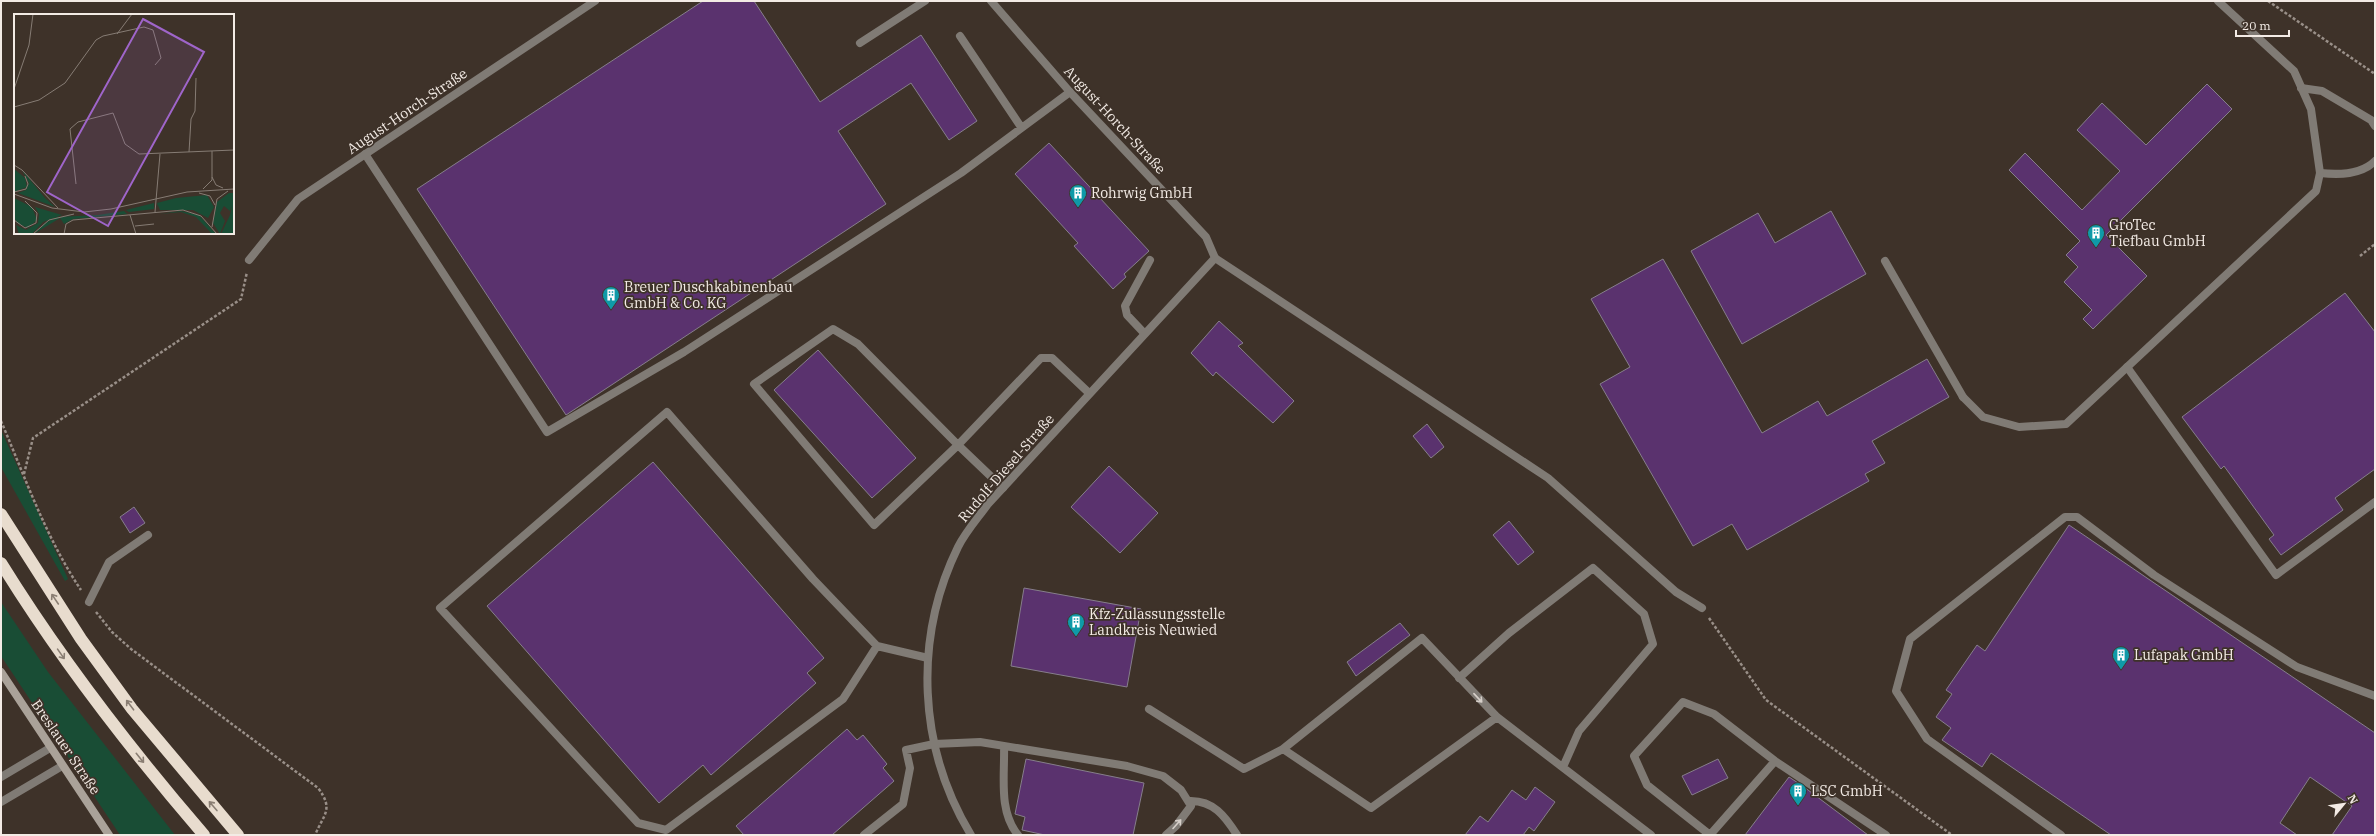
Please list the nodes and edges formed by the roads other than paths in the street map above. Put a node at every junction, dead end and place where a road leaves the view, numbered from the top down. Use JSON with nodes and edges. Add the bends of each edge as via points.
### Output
{"nodes":[{"id":1,"x":595,"y":1,"type":"edge"},
{"id":2,"x":925,"y":1,"type":"edge"},
{"id":3,"x":991,"y":1,"type":"edge"},
{"id":4,"x":2218,"y":1,"type":"edge"},
{"id":5,"x":960,"y":36,"type":"dead end"},
{"id":6,"x":860,"y":43,"type":"dead end"},
{"id":7,"x":2301,"y":88,"type":"junction"},
{"id":8,"x":1070,"y":92,"type":"junction"},
{"id":9,"x":2375,"y":126,"type":"edge"},
{"id":10,"x":1021,"y":127,"type":"junction"},
{"id":11,"x":365,"y":154,"type":"junction"},
{"id":12,"x":2375,"y":161,"type":"edge"},
{"id":13,"x":2320,"y":173,"type":"junction"},
{"id":14,"x":1215,"y":258,"type":"junction"},
{"id":15,"x":249,"y":260,"type":"road end"},
{"id":16,"x":1150,"y":260,"type":"dead end"},
{"id":17,"x":1885,"y":261,"type":"dead end"},
{"id":18,"x":1144,"y":333,"type":"junction"},
{"id":19,"x":2127,"y":367,"type":"junction"},
{"id":20,"x":1089,"y":393,"type":"junction"},
{"id":21,"x":958,"y":445,"type":"junction"},
{"id":22,"x":1003,"y":488,"type":"junction"},
{"id":23,"x":2375,"y":502,"type":"edge"},
{"id":24,"x":1,"y":514,"type":"edge"},
{"id":25,"x":148,"y":535,"type":"dead end"},
{"id":26,"x":1,"y":564,"type":"edge"},
{"id":27,"x":89,"y":602,"type":"dead end"},
{"id":28,"x":1702,"y":608,"type":"road end"},
{"id":29,"x":877,"y":646,"type":"junction"},
{"id":30,"x":928,"y":658,"type":"junction"},
{"id":31,"x":1,"y":672,"type":"edge"},
{"id":32,"x":1459,"y":678,"type":"junction"},
{"id":33,"x":2375,"y":696,"type":"edge"},
{"id":34,"x":1149,"y":709,"type":"dead end"},
{"id":35,"x":1497,"y":717,"type":"junction"},
{"id":36,"x":934,"y":744,"type":"junction"},
{"id":37,"x":1004,"y":746,"type":"junction"},
{"id":38,"x":50,"y":748,"type":"junction"},
{"id":39,"x":1283,"y":749,"type":"junction"},
{"id":40,"x":1775,"y":761,"type":"junction"},
{"id":41,"x":62,"y":766,"type":"junction"},
{"id":42,"x":1563,"y":767,"type":"junction"},
{"id":43,"x":1,"y":777,"type":"edge"},
{"id":44,"x":1189,"y":801,"type":"junction"},
{"id":45,"x":1,"y":802,"type":"edge"},
{"id":46,"x":109,"y":835,"type":"edge"},
{"id":47,"x":204,"y":835,"type":"edge"},
{"id":48,"x":238,"y":835,"type":"edge"},
{"id":49,"x":864,"y":835,"type":"edge"},
{"id":50,"x":971,"y":835,"type":"edge"},
{"id":51,"x":1018,"y":835,"type":"edge"},
{"id":52,"x":1166,"y":835,"type":"edge"},
{"id":53,"x":1237,"y":835,"type":"edge"},
{"id":54,"x":1651,"y":835,"type":"edge"},
{"id":55,"x":1886,"y":835,"type":"edge"},
{"id":56,"x":2061,"y":835,"type":"edge"}],
"edges":[{"from":1,"to":11,"type":"street","name":"August-Horch-Straße"},
{"from":2,"to":6,"type":"street"},
{"from":3,"to":8,"type":"street","name":"August-Horch-Straße"},
{"from":4,"to":7,"type":"street","via":[[2294,71]]},
{"from":5,"to":10,"type":"street"},
{"from":7,"to":9,"type":"street","via":[[2322,91],[2371,120]]},
{"from":7,"to":13,"type":"street","via":[[2311,109]]},
{"from":8,"to":10,"type":"street"},
{"from":8,"to":14,"type":"street","name":"August-Horch-Straße","via":[[1206,237]]},
{"from":10,"to":11,"type":"street","via":[[961,173],[684,352],[547,432]]},
{"from":11,"to":15,"type":"street","name":"August-Horch-Straße","via":[[298,199]]},
{"from":12,"to":13,"type":"street","via":[[2360,171],[2336,175]]},
{"from":13,"to":19,"type":"street","via":[[2316,191]]},
{"from":14,"to":18,"type":"street","name":"Rudolf-Diesel-Straße"},
{"from":14,"to":28,"type":"street","via":[[1548,478],[1676,592]]},
{"from":16,"to":18,"type":"street","via":[[1125,306],[1127,315]]},
{"from":17,"to":19,"type":"street","via":[[1963,397],[1983,417],[2018,427],[2066,424]]},
{"from":18,"to":20,"type":"street","name":"Rudolf-Diesel-Straße"},
{"from":19,"to":23,"type":"street","via":[[2276,575]]},
{"from":20,"to":21,"type":"street","via":[[1052,358],[1041,358]]},
{"from":20,"to":22,"type":"street","name":"Rudolf-Diesel-Straße"},
{"from":21,"to":21,"type":"street","via":[[874,524],[754,384],[833,329],[858,344]]},
{"from":21,"to":22,"type":"street"},
{"from":22,"to":30,"type":"street","name":"Rudolf-Diesel-Straße","via":[[959,545],[937,602]]},
{"from":48,"to":24,"type":"highway","one_way":true,"via":[[132,709],[76,632]]},
{"from":25,"to":27,"type":"street","via":[[109,562]]},
{"from":26,"to":47,"type":"highway","one_way":true,"via":[[98,706]]},
{"from":29,"to":29,"type":"street","via":[[803,567],[667,412],[440,608],[638,823],[666,830],[843,699]]},
{"from":29,"to":30,"type":"street"},
{"from":30,"to":36,"type":"street","name":"Rudolf-Diesel-Straße","via":[[929,716]]},
{"from":31,"to":38,"type":"street","name":"Breslauer Straße"},
{"from":32,"to":35,"type":"street","one_way":true},
{"from":32,"to":39,"type":"street","via":[[1422,638]]},
{"from":32,"to":42,"type":"street","via":[[1509,633],[1593,568],[1644,614],[1653,644],[1579,731]]},
{"from":33,"to":56,"type":"street","via":[[2297,667],[2154,575],[2076,517],[2064,517],[1910,639],[1896,691],[1927,739]]},
{"from":34,"to":39,"type":"street","via":[[1244,769]]},
{"from":35,"to":39,"type":"street","via":[[1371,808]]},
{"from":35,"to":42,"type":"street"},
{"from":36,"to":37,"type":"street","via":[[980,742]]},
{"from":36,"to":49,"type":"street","via":[[906,750],[910,768],[902,804]]},
{"from":36,"to":50,"type":"street","name":"Rudolf-Diesel-Straße","via":[[950,795]]},
{"from":37,"to":44,"type":"street","via":[[1127,766],[1163,776],[1173,782]]},
{"from":37,"to":51,"type":"street","via":[[1005,806]]},
{"from":38,"to":41,"type":"street","name":"Breslauer Straße"},
{"from":38,"to":43,"type":"street"},
{"from":40,"to":40,"type":"street","via":[[1710,835],[1647,785],[1634,756],[1683,702],[1714,714]]},
{"from":40,"to":55,"type":"street"},
{"from":41,"to":45,"type":"street"},
{"from":41,"to":46,"type":"street","name":"Breslauer Straße"},
{"from":42,"to":54,"type":"street"},
{"from":52,"to":44,"type":"street","one_way":true,"via":[[1188,812]]},
{"from":44,"to":53,"type":"street","via":[[1197,800],[1216,808]]}]}
